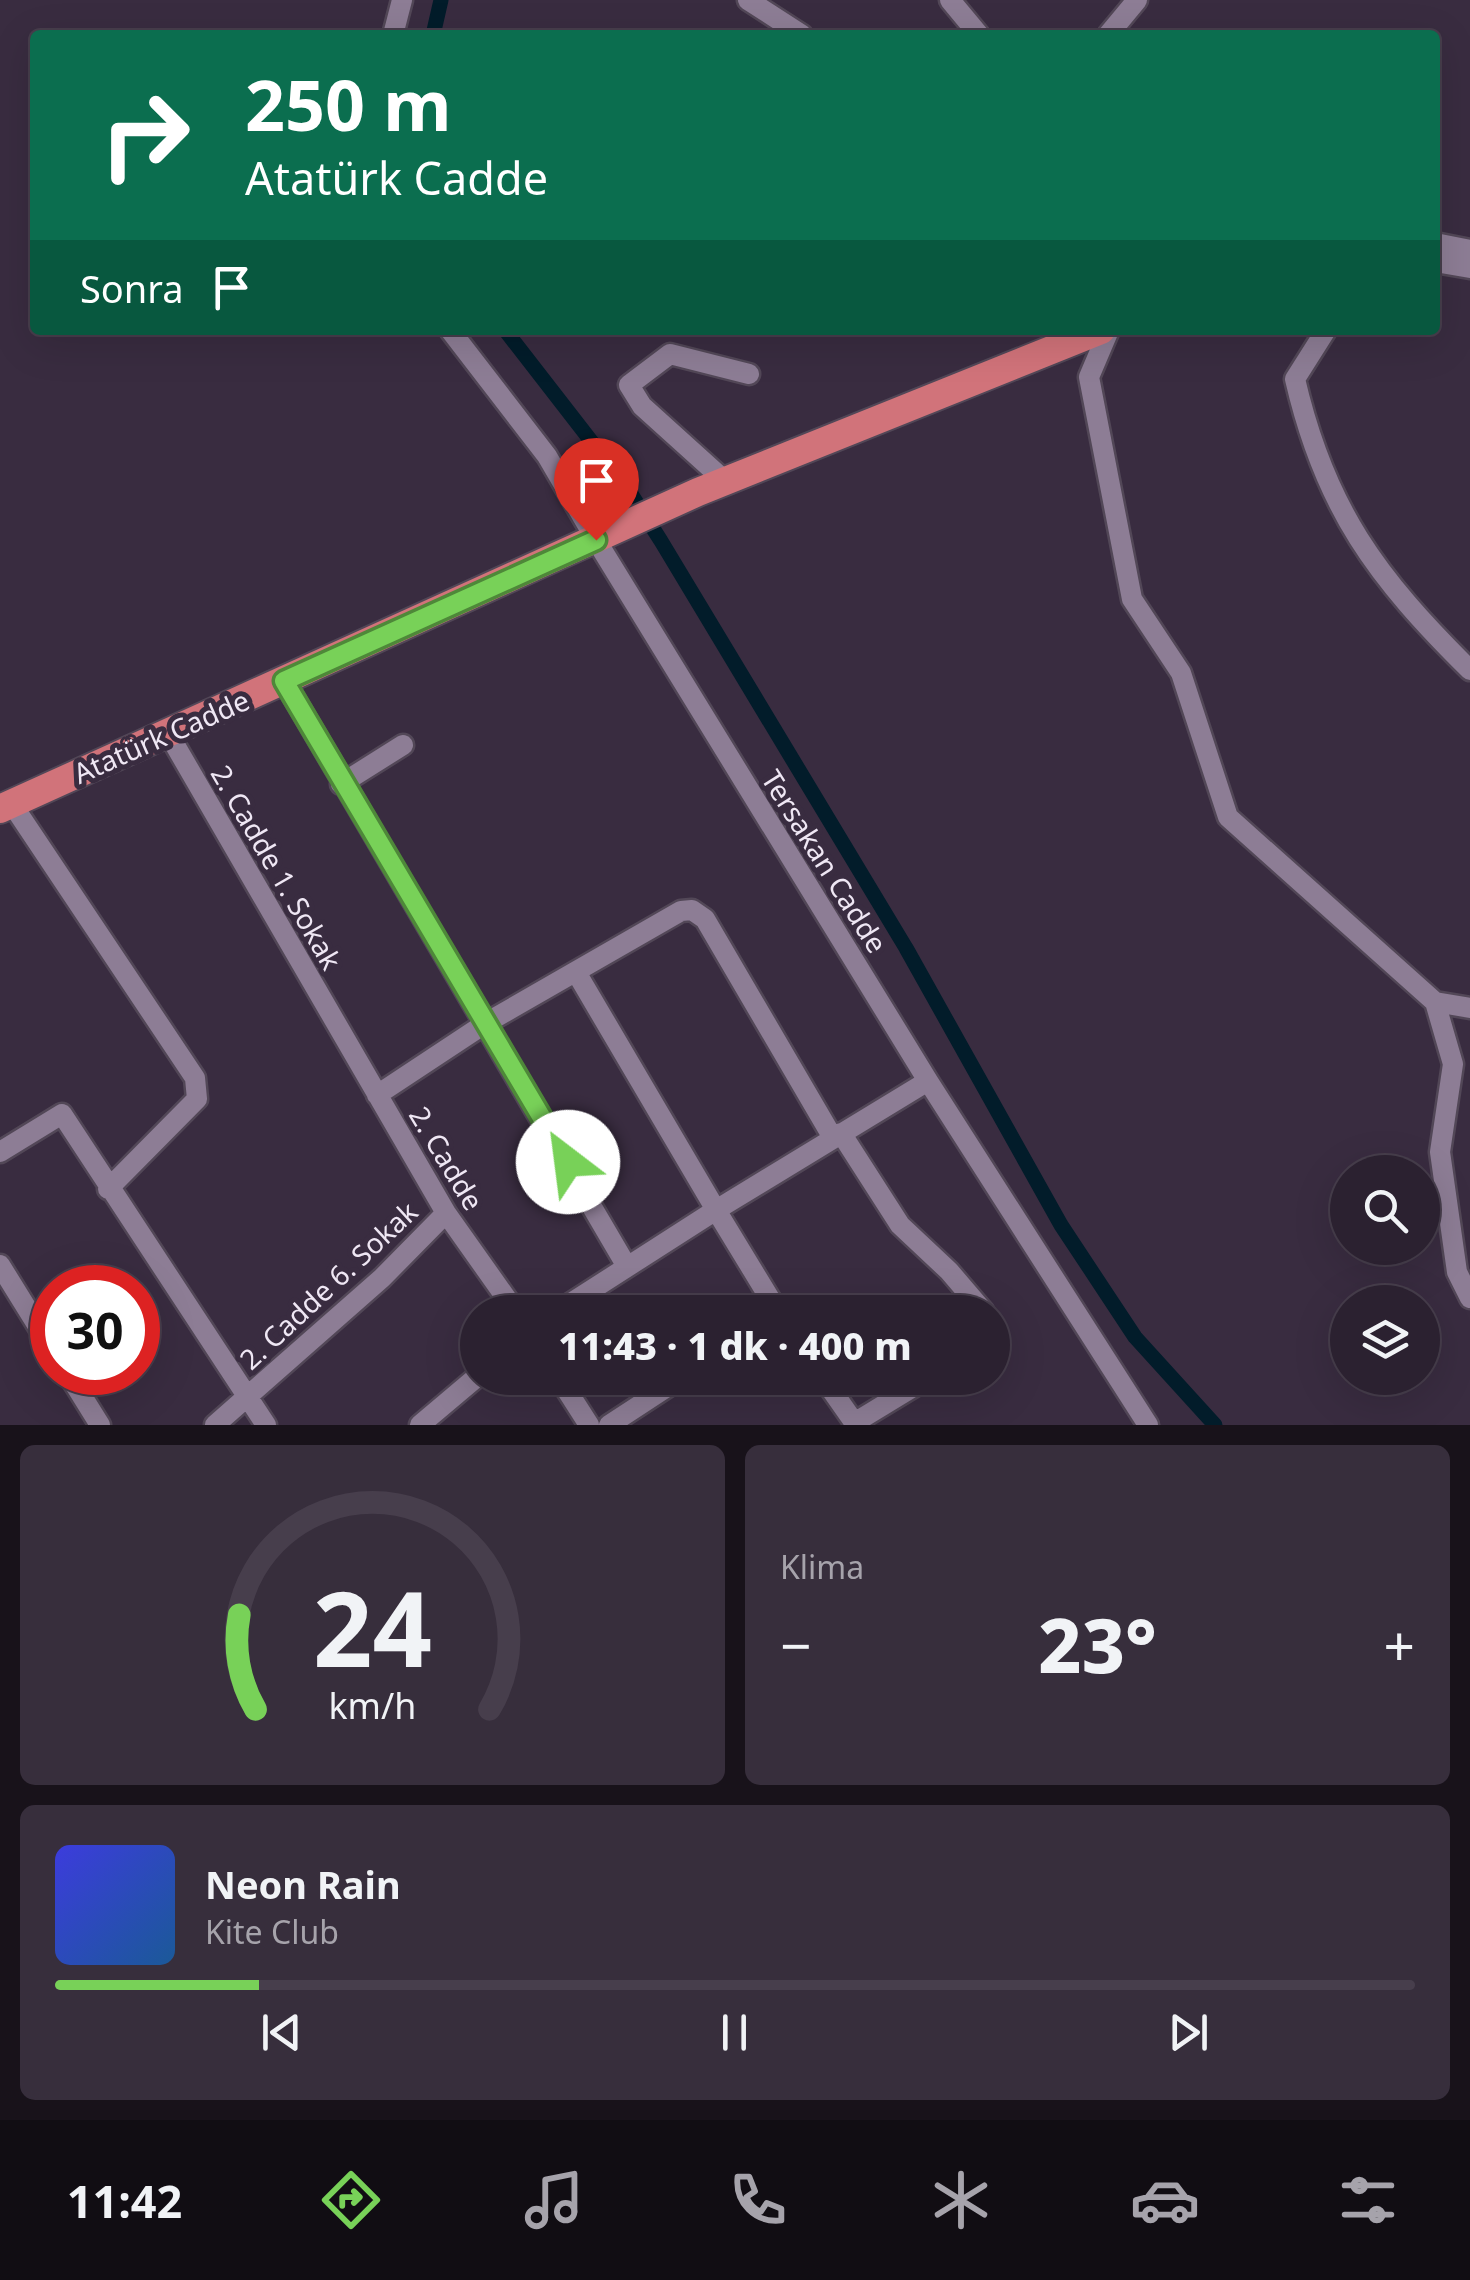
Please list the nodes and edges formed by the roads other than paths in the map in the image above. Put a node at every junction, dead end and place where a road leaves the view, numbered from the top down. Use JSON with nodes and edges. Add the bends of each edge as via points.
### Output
{"nodes":[{"id":1,"x":402,"y":0,"type":"edge"},
{"id":2,"x":748,"y":0,"type":"edge"},
{"id":3,"x":950,"y":0,"type":"edge"},
{"id":4,"x":1136,"y":0,"type":"edge"},
{"id":5,"x":394,"y":30,"type":"edge"},
{"id":6,"x":794,"y":30,"type":"edge"},
{"id":7,"x":975,"y":30,"type":"edge"},
{"id":8,"x":1112,"y":30,"type":"edge"},
{"id":9,"x":1440,"y":243,"type":"edge"},
{"id":10,"x":1470,"y":250,"type":"edge"},
{"id":11,"x":1440,"y":263,"type":"edge"},
{"id":12,"x":1470,"y":268,"type":"edge"},
{"id":13,"x":454,"y":335,"type":"edge"},
{"id":14,"x":1089,"y":335,"type":"edge"},
{"id":15,"x":1108,"y":335,"type":"edge"},
{"id":16,"x":1323,"y":335,"type":"edge"},
{"id":17,"x":749,"y":374,"type":"dead end"},
{"id":18,"x":726,"y":481,"type":"junction"},
{"id":19,"x":596,"y":540,"type":"junction"},
{"id":20,"x":1470,"y":670,"type":"edge"},
{"id":21,"x":284,"y":681,"type":"junction"},
{"id":22,"x":168,"y":733,"type":"junction"},
{"id":23,"x":403,"y":745,"type":"dead end"},
{"id":24,"x":341,"y":784,"type":"junction"},
{"id":25,"x":6,"y":806,"type":"edge"},
{"id":26,"x":576,"y":972,"type":"junction"},
{"id":27,"x":1435,"y":1002,"type":"junction"},
{"id":28,"x":1470,"y":1008,"type":"edge"},
{"id":29,"x":486,"y":1024,"type":"junction"},
{"id":30,"x":338,"y":1028,"type":"joint"},
{"id":31,"x":928,"y":1080,"type":"junction"},
{"id":32,"x":377,"y":1095,"type":"junction"},
{"id":33,"x":837,"y":1135,"type":"junction"},
{"id":34,"x":0,"y":1152,"type":"edge"},
{"id":35,"x":108,"y":1189,"type":"junction"},
{"id":36,"x":716,"y":1210,"type":"junction"},
{"id":37,"x":446,"y":1213,"type":"junction"},
{"id":38,"x":0,"y":1265,"type":"edge"},
{"id":39,"x":626,"y":1266,"type":"junction"},
{"id":40,"x":504,"y":1295,"type":"edge"},
{"id":41,"x":582,"y":1295,"type":"edge"},
{"id":42,"x":768,"y":1295,"type":"edge"},
{"id":43,"x":969,"y":1295,"type":"edge"},
{"id":44,"x":1470,"y":1298,"type":"edge"},
{"id":45,"x":30,"y":1313,"type":"edge"},
{"id":46,"x":460,"y":1391,"type":"edge"},
{"id":47,"x":81,"y":1395,"type":"edge"},
{"id":48,"x":570,"y":1395,"type":"edge"},
{"id":49,"x":656,"y":1395,"type":"edge"},
{"id":50,"x":835,"y":1395,"type":"edge"},
{"id":51,"x":901,"y":1395,"type":"edge"},
{"id":52,"x":247,"y":1397,"type":"junction"},
{"id":53,"x":855,"y":1424,"type":"edge"},
{"id":54,"x":100,"y":1425,"type":"edge"},
{"id":55,"x":215,"y":1425,"type":"edge"},
{"id":56,"x":266,"y":1425,"type":"edge"},
{"id":57,"x":420,"y":1425,"type":"edge"},
{"id":58,"x":589,"y":1425,"type":"edge"},
{"id":59,"x":609,"y":1425,"type":"edge"},
{"id":60,"x":1148,"y":1425,"type":"edge"}],
"edges":[{"from":1,"to":5,"type":"street"},
{"from":2,"to":6,"type":"street"},
{"from":3,"to":7,"type":"street"},
{"from":4,"to":8,"type":"street"},
{"from":9,"to":10,"type":"street"},
{"from":11,"to":12,"type":"street"},
{"from":13,"to":19,"type":"street","name":"Tersakan Cadde","via":[[547,456]]},
{"from":14,"to":18,"type":"main road","name":"Atatürk Cadde"},
{"from":15,"to":27,"type":"street","via":[[1088,377],[1132,598],[1182,673],[1228,817]]},
{"from":16,"to":20,"type":"street","via":[[1296,379],[1310,444],[1352,534],[1409,610]]},
{"from":17,"to":18,"type":"street","via":[[670,354],[629,385],[642,406]]},
{"from":18,"to":19,"type":"main road","name":"Atatürk Cadde"},
{"from":19,"to":21,"type":"main road","name":"Atatürk Cadde"},
{"from":19,"to":31,"type":"street","name":"Tersakan Cadde"},
{"from":21,"to":22,"type":"main road","name":"Atatürk Cadde"},
{"from":21,"to":24,"type":"street"},
{"from":22,"to":25,"type":"main road","name":"Atatürk Cadde"},
{"from":22,"to":30,"type":"street","name":"2. Cadde 1. Sokak"},
{"from":23,"to":24,"type":"street"},
{"from":24,"to":29,"type":"street"},
{"from":25,"to":35,"type":"street","via":[[194,1078],[196,1099]]},
{"from":26,"to":29,"type":"street"},
{"from":26,"to":33,"type":"street","via":[[680,912],[705,918]]},
{"from":26,"to":36,"type":"street"},
{"from":27,"to":28,"type":"street"},
{"from":27,"to":44,"type":"street","via":[[1453,1064],[1440,1152],[1457,1272]]},
{"from":29,"to":32,"type":"street"},
{"from":29,"to":39,"type":"street"},
{"from":30,"to":32,"type":"street","name":"2. Cadde"},
{"from":31,"to":33,"type":"street"},
{"from":31,"to":60,"type":"street","name":"Tersakan Cadde"},
{"from":32,"to":37,"type":"street","name":"2. Cadde"},
{"from":33,"to":36,"type":"street"},
{"from":33,"to":43,"type":"street","via":[[900,1225]]},
{"from":34,"to":35,"type":"street","via":[[62,1114]]},
{"from":35,"to":52,"type":"street"},
{"from":36,"to":39,"type":"street"},
{"from":36,"to":42,"type":"street"},
{"from":37,"to":40,"type":"street","name":"2. Cadde"},
{"from":37,"to":52,"type":"street","name":"2. Cadde 6. Sokak"},
{"from":38,"to":45,"type":"street"},
{"from":39,"to":41,"type":"street"},
{"from":46,"to":57,"type":"street"},
{"from":47,"to":54,"type":"street"},
{"from":48,"to":58,"type":"street"},
{"from":49,"to":59,"type":"street"},
{"from":50,"to":53,"type":"street"},
{"from":51,"to":53,"type":"street"},
{"from":52,"to":55,"type":"street","name":"2. Cadde 6. Sokak"},
{"from":52,"to":56,"type":"street"}]}
